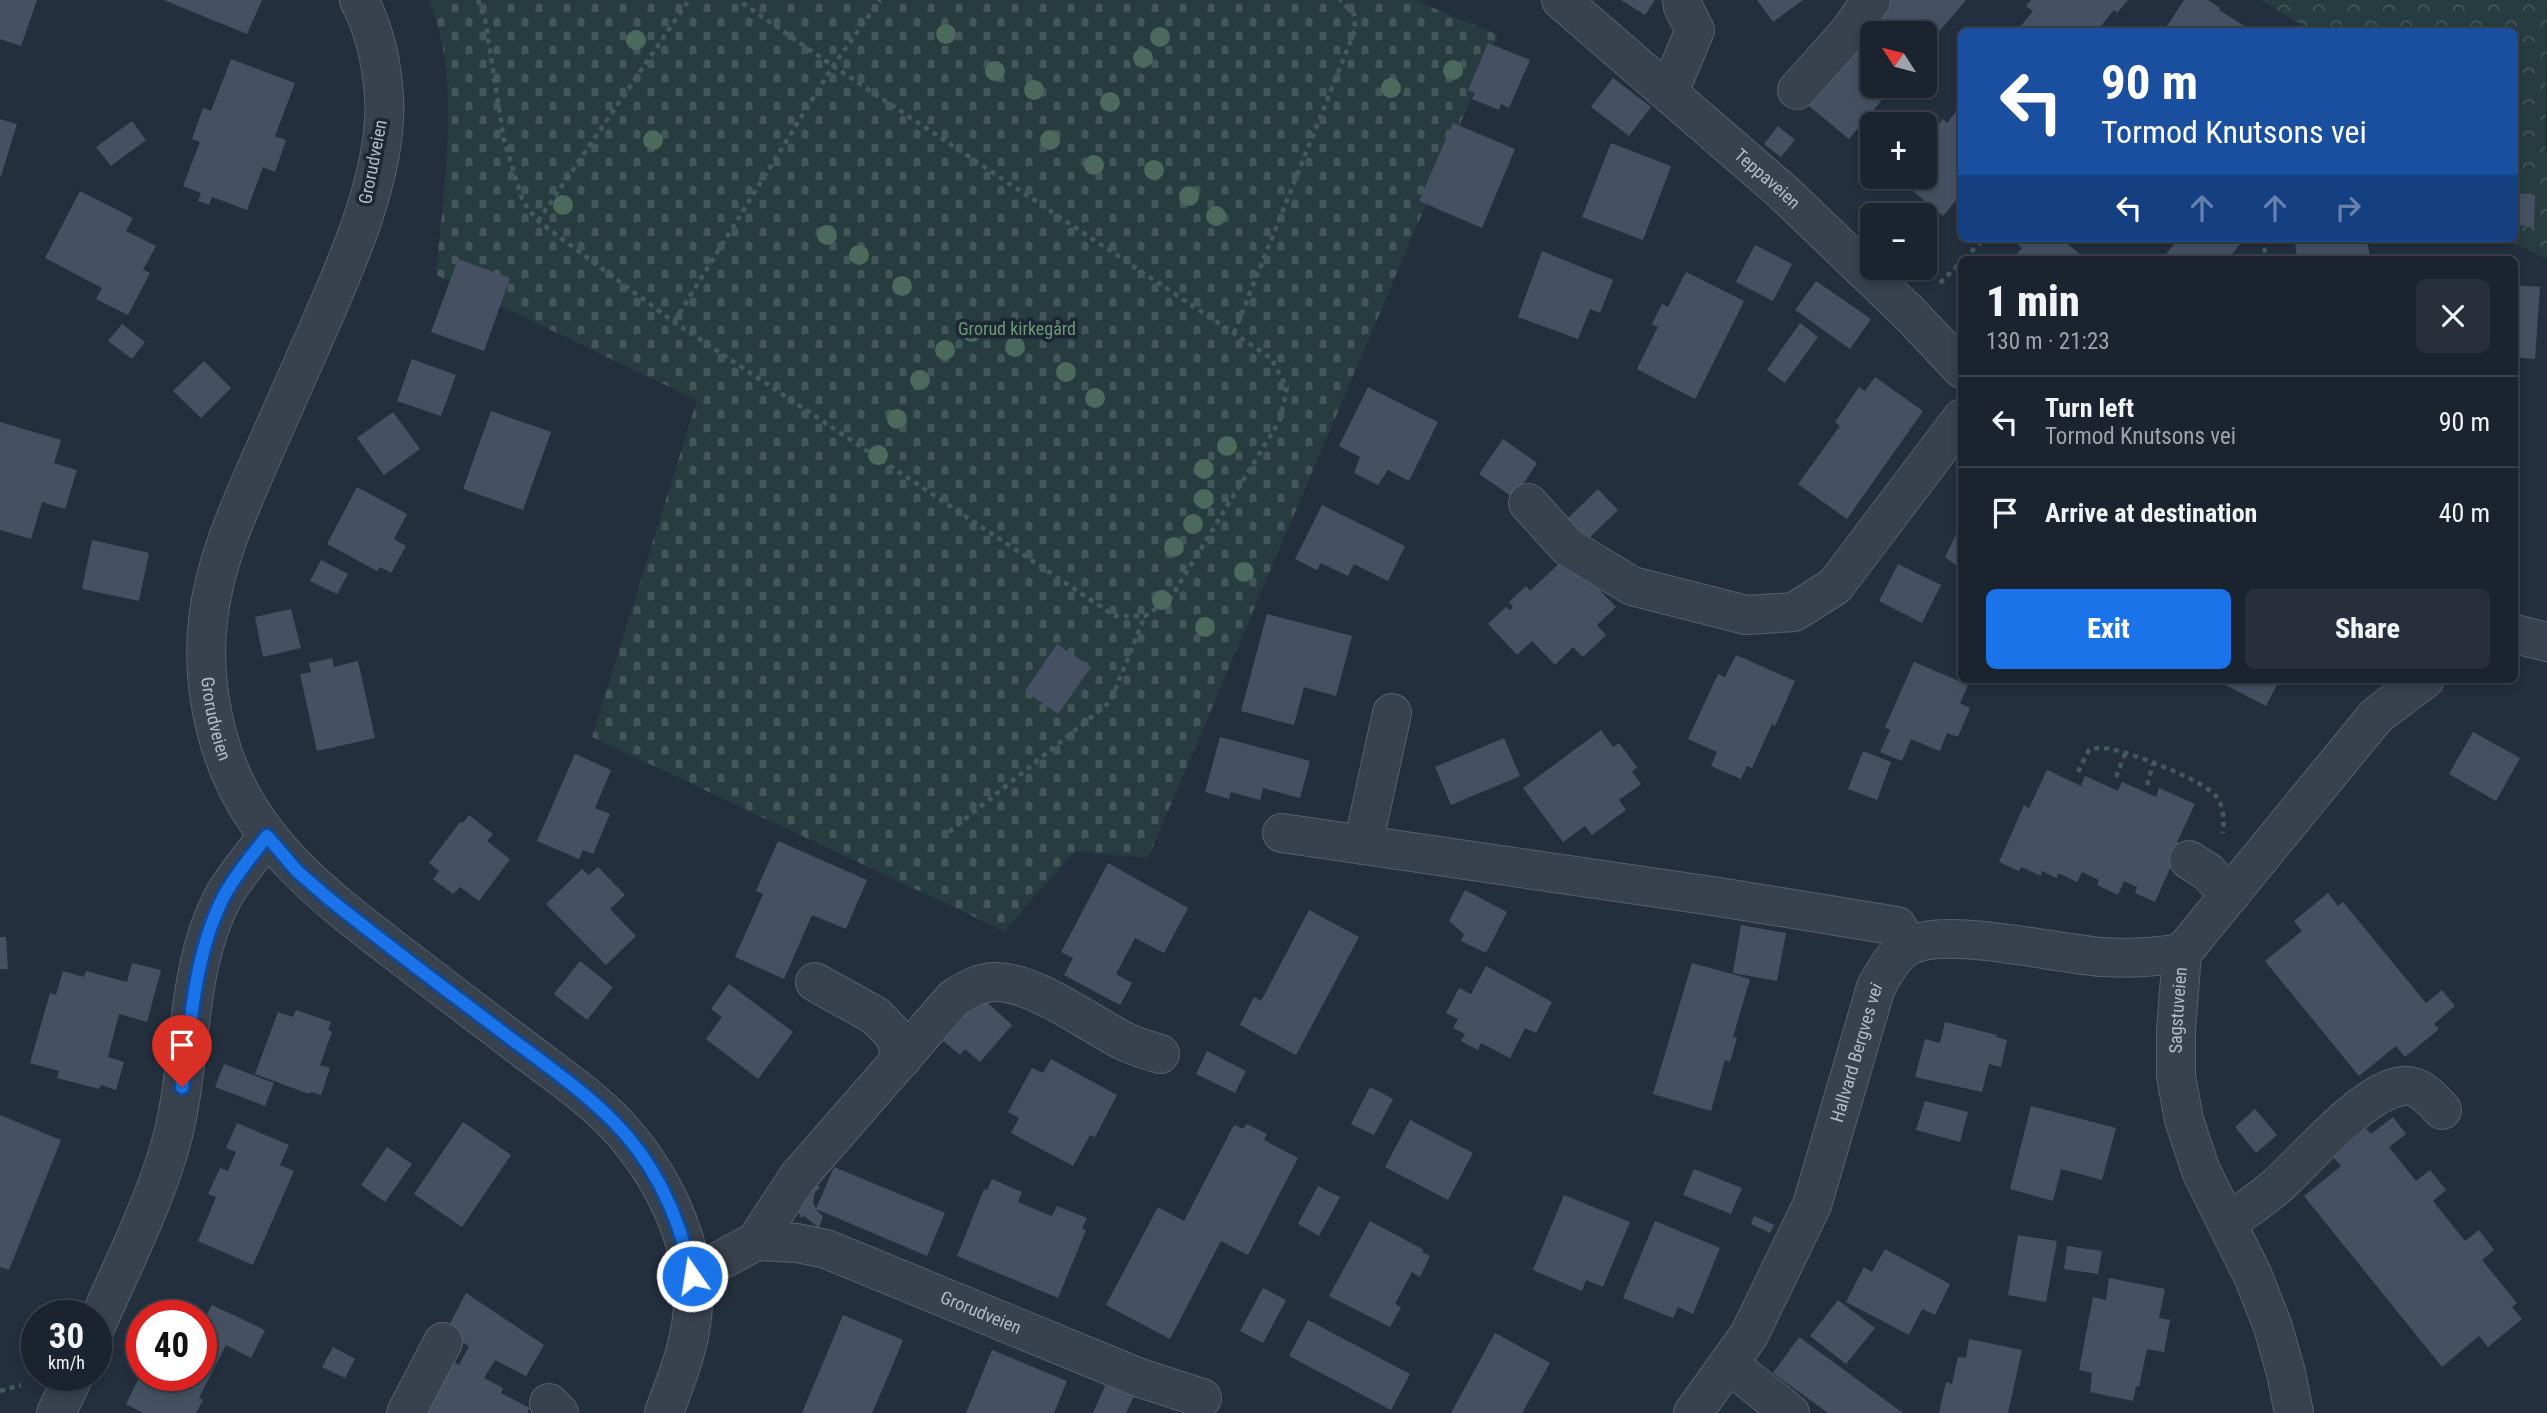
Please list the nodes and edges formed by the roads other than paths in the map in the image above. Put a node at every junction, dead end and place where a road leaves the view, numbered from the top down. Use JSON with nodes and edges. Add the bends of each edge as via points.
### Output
{"nodes":[{"id":1,"x":359,"y":0,"type":"edge"},
{"id":2,"x":1562,"y":0,"type":"edge"},
{"id":3,"x":1682,"y":0,"type":"edge"},
{"id":4,"x":1871,"y":0,"type":"edge"},
{"id":5,"x":1797,"y":90,"type":"dead end"},
{"id":6,"x":1669,"y":92,"type":"junction"},
{"id":7,"x":1958,"y":365,"type":"edge"},
{"id":8,"x":1958,"y":423,"type":"edge"},
{"id":9,"x":1528,"y":503,"type":"dead end"},
{"id":10,"x":2518,"y":635,"type":"edge"},
{"id":11,"x":2547,"y":642,"type":"edge"},
{"id":12,"x":2420,"y":683,"type":"edge"},
{"id":13,"x":1392,"y":713,"type":"dead end"},
{"id":14,"x":1282,"y":832,"type":"dead end"},
{"id":15,"x":267,"y":836,"type":"junction"},
{"id":16,"x":1363,"y":845,"type":"junction"},
{"id":17,"x":1902,"y":925,"type":"junction"},
{"id":18,"x":2182,"y":953,"type":"junction"},
{"id":19,"x":815,"y":982,"type":"dead end"},
{"id":20,"x":1160,"y":1054,"type":"dead end"},
{"id":21,"x":902,"y":1059,"type":"junction"},
{"id":22,"x":2442,"y":1110,"type":"dead end"},
{"id":23,"x":2227,"y":1223,"type":"junction"},
{"id":24,"x":756,"y":1241,"type":"junction"},
{"id":25,"x":692,"y":1276,"type":"junction"},
{"id":26,"x":108,"y":1300,"type":"edge"},
{"id":27,"x":443,"y":1342,"type":"dead end"},
{"id":28,"x":1730,"y":1364,"type":"junction"},
{"id":29,"x":67,"y":1391,"type":"edge"},
{"id":30,"x":1202,"y":1398,"type":"dead end"},
{"id":31,"x":56,"y":1413,"type":"edge"},
{"id":32,"x":406,"y":1413,"type":"edge"},
{"id":33,"x":664,"y":1413,"type":"edge"},
{"id":34,"x":1693,"y":1413,"type":"edge"},
{"id":35,"x":1790,"y":1413,"type":"edge"},
{"id":36,"x":2294,"y":1413,"type":"edge"}],
"edges":[{"from":1,"to":15,"type":"street","name":"Grorudveien","via":[[377,49],[384,98],[371,188],[335,290],[234,522],[216,575],[208,620],[205,662],[220,741],[231,775]]},
{"from":2,"to":6,"type":"street","name":"Teppaveien"},
{"from":3,"to":6,"type":"street","via":[[1695,30]]},
{"from":4,"to":5,"type":"street"},
{"from":6,"to":7,"type":"street","name":"Teppaveien","via":[[1784,193]]},
{"from":8,"to":9,"type":"street","via":[[1835,586],[1794,612],[1746,615],[1632,586],[1569,547]]},
{"from":10,"to":11,"type":"street"},
{"from":12,"to":18,"type":"street","name":"Sagstuveien","via":[[2376,716],[2209,876]]},
{"from":13,"to":16,"type":"street"},
{"from":14,"to":16,"type":"street"},
{"from":15,"to":25,"type":"street","name":"Grorudveien","via":[[328,898],[614,1122],[666,1196],[686,1245]]},
{"from":15,"to":26,"type":"street","via":[[224,896],[202,953],[168,1153]]},
{"from":16,"to":17,"type":"street"},
{"from":17,"to":18,"type":"street","via":[[1928,940],[1964,939],[2101,957]]},
{"from":17,"to":28,"type":"street","name":"Hallvard Bergves vei","via":[[1890,964],[1875,987],[1812,1205],[1749,1335]]},
{"from":18,"to":23,"type":"street","name":"Sagstuveien","via":[[2176,1030],[2178,1087],[2201,1171]]},
{"from":19,"to":21,"type":"street","via":[[876,1016],[894,1035]]},
{"from":20,"to":21,"type":"street","via":[[1127,1043],[1020,986],[994,982],[971,987],[954,998]]},
{"from":21,"to":24,"type":"street","via":[[798,1177]]},
{"from":22,"to":23,"type":"street","via":[[2417,1088],[2403,1086],[2377,1096],[2350,1115],[2275,1188]]},
{"from":23,"to":36,"type":"street","name":"Sagstuveien","via":[[2273,1328]]},
{"from":24,"to":25,"type":"street"},
{"from":24,"to":30,"type":"street","name":"Grorudveien","via":[[826,1249],[1140,1378]]},
{"from":25,"to":33,"type":"street","name":"Grorudveien","via":[[689,1341]]},
{"from":27,"to":32,"type":"street"},
{"from":28,"to":34,"type":"street","name":"Hallvard Bergves vei"},
{"from":28,"to":35,"type":"street"},
{"from":29,"to":31,"type":"street"}]}
